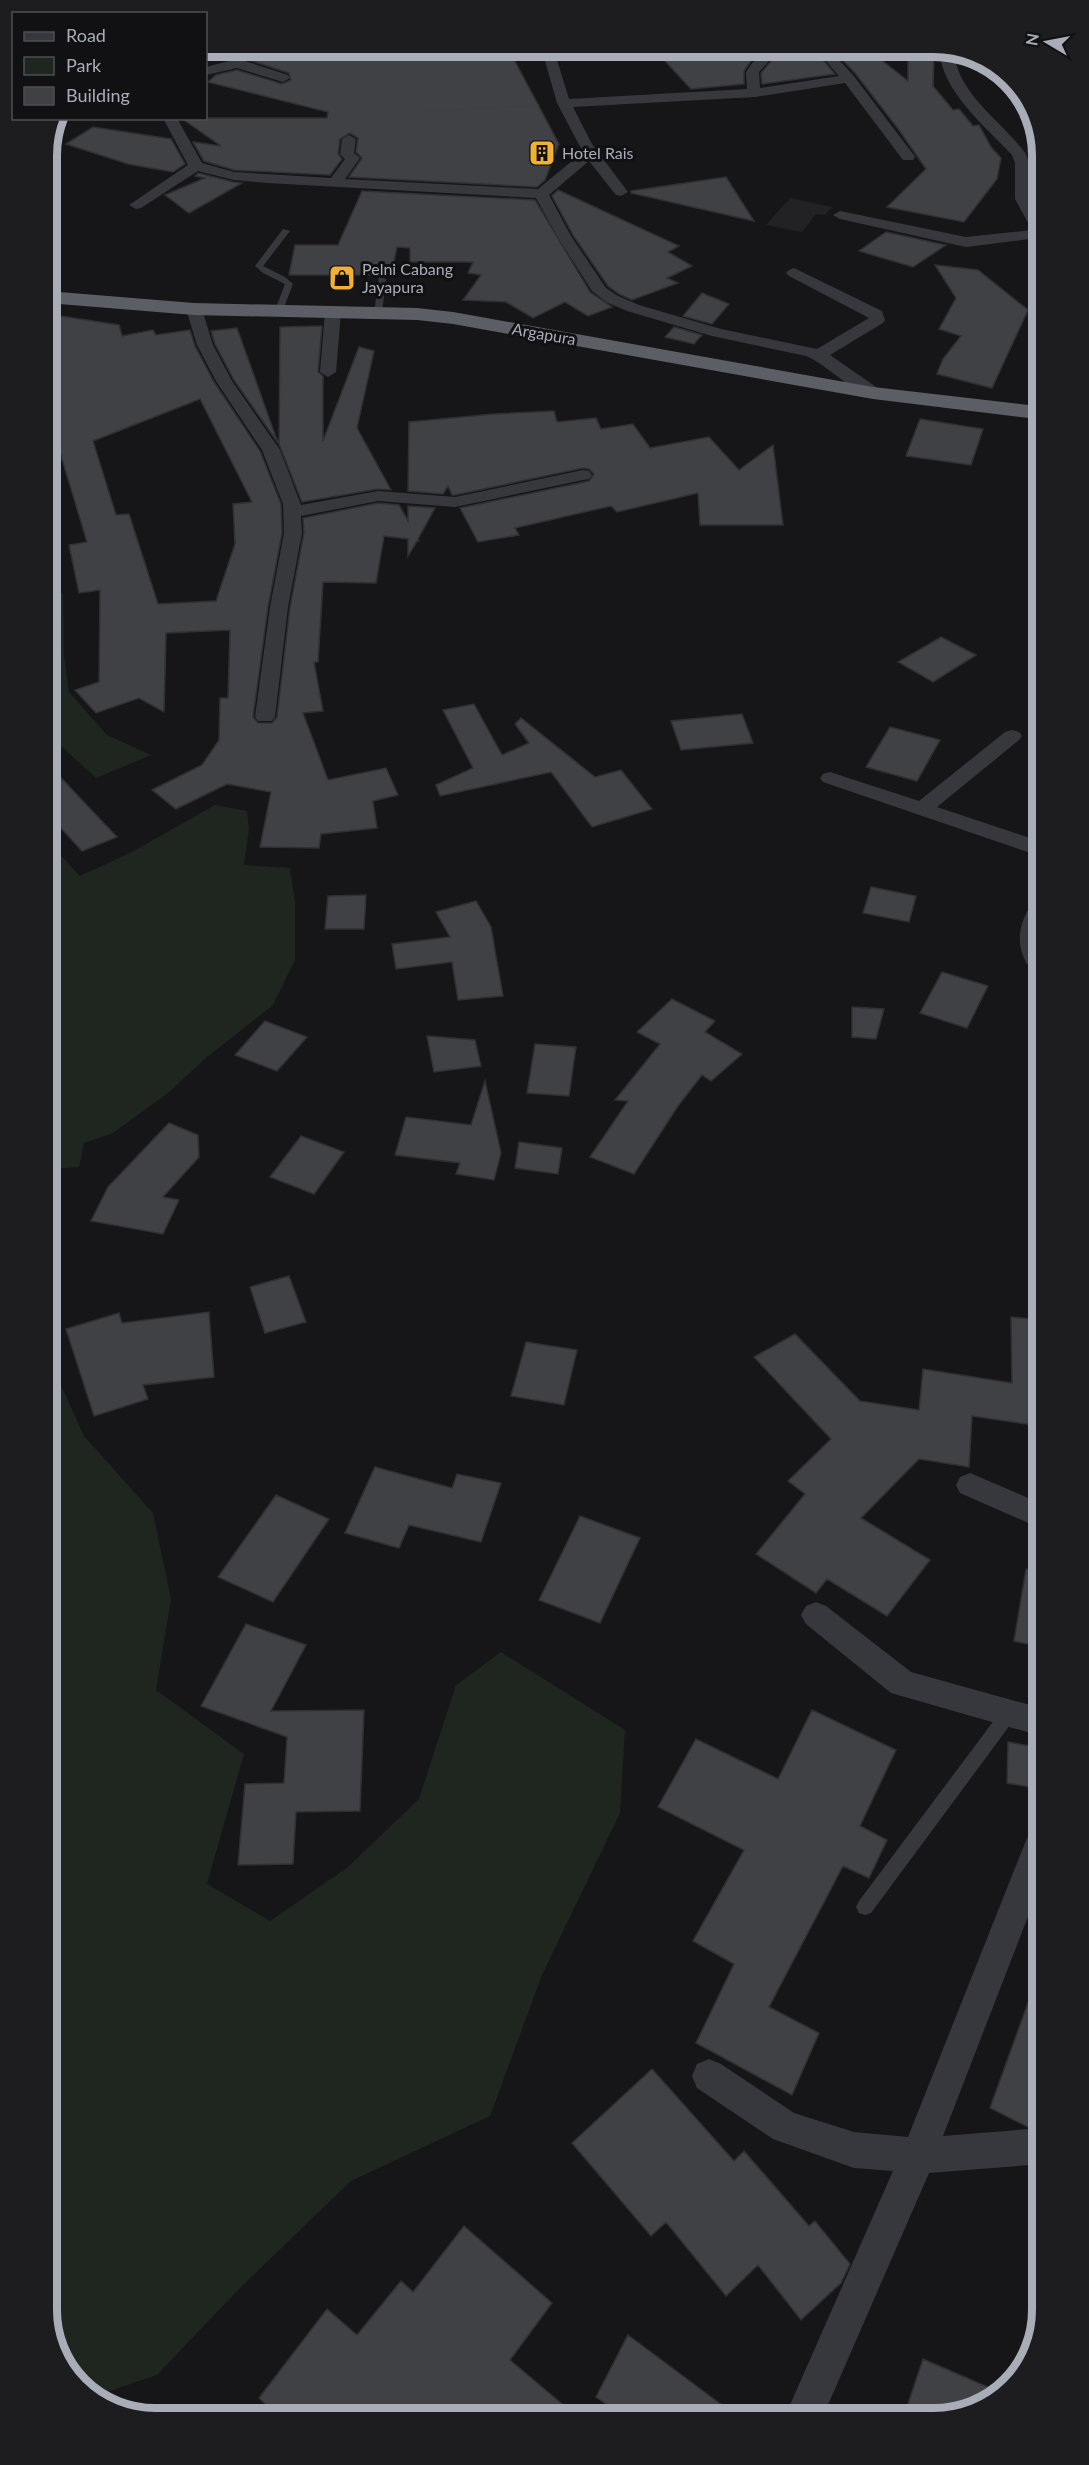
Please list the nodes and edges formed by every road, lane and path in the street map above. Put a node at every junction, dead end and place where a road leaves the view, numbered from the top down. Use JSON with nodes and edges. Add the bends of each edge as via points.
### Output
{"nodes":[{"id":1,"x":549,"y":57,"type":"edge"},
{"id":2,"x":829,"y":57,"type":"edge"},
{"id":3,"x":950,"y":58,"type":"edge"},
{"id":4,"x":762,"y":61,"type":"dead end"},
{"id":5,"x":207,"y":71,"type":"edge"},
{"id":6,"x":283,"y":78,"type":"dead end"},
{"id":7,"x":848,"y":78,"type":"junction"},
{"id":8,"x":755,"y":93,"type":"junction"},
{"id":9,"x":565,"y":103,"type":"junction"},
{"id":10,"x":418,"y":112,"type":"dead end"},
{"id":11,"x":171,"y":120,"type":"edge"},
{"id":12,"x":349,"y":139,"type":"dead end"},
{"id":13,"x":590,"y":153,"type":"junction"},
{"id":14,"x":908,"y":157,"type":"dead end"},
{"id":15,"x":196,"y":166,"type":"junction"},
{"id":16,"x":336,"y":182,"type":"junction"},
{"id":17,"x":621,"y":192,"type":"dead end"},
{"id":18,"x":541,"y":194,"type":"junction"},
{"id":19,"x":136,"y":205,"type":"dead end"},
{"id":20,"x":840,"y":215,"type":"dead end"},
{"id":21,"x":1032,"y":218,"type":"edge"},
{"id":22,"x":286,"y":231,"type":"dead end"},
{"id":23,"x":1032,"y":235,"type":"edge"},
{"id":24,"x":794,"y":273,"type":"dead end"},
{"id":25,"x":382,"y":279,"type":"dead end"},
{"id":26,"x":57,"y":298,"type":"edge"},
{"id":27,"x":194,"y":309,"type":"junction"},
{"id":28,"x":279,"y":310,"type":"junction"},
{"id":29,"x":333,"y":312,"type":"junction"},
{"id":30,"x":378,"y":313,"type":"junction"},
{"id":31,"x":818,"y":355,"type":"junction"},
{"id":32,"x":328,"y":372,"type":"dead end"},
{"id":33,"x":873,"y":393,"type":"junction"},
{"id":34,"x":1032,"y":412,"type":"edge"},
{"id":35,"x":583,"y":475,"type":"dead end"},
{"id":36,"x":292,"y":512,"type":"junction"},
{"id":37,"x":266,"y":717,"type":"dead end"},
{"id":38,"x":1012,"y":736,"type":"dead end"},
{"id":39,"x":830,"y":778,"type":"dead end"},
{"id":40,"x":923,"y":808,"type":"junction"},
{"id":41,"x":1032,"y":847,"type":"edge"},
{"id":42,"x":1032,"y":923,"type":"edge"},
{"id":43,"x":1032,"y":952,"type":"edge"},
{"id":44,"x":970,"y":1485,"type":"dead end"},
{"id":45,"x":1032,"y":1512,"type":"edge"},
{"id":46,"x":816,"y":1615,"type":"dead end"},
{"id":47,"x":1011,"y":1712,"type":"junction"},
{"id":48,"x":1032,"y":1719,"type":"edge"},
{"id":49,"x":1032,"y":1866,"type":"edge"},
{"id":50,"x":865,"y":1906,"type":"dead end"},
{"id":51,"x":709,"y":2076,"type":"dead end"},
{"id":52,"x":1032,"y":2147,"type":"edge"},
{"id":53,"x":918,"y":2156,"type":"junction"},
{"id":54,"x":808,"y":2408,"type":"edge"}],
"edges":[{"from":1,"to":9,"type":"street"},
{"from":2,"to":7,"type":"street"},
{"from":3,"to":21,"type":"street","via":[[967,100],[1018,154],[1022,163],[1022,199]]},
{"from":4,"to":8,"type":"street","via":[[749,77]]},
{"from":5,"to":6,"type":"street","via":[[242,63]]},
{"from":7,"to":8,"type":"street"},
{"from":7,"to":14,"type":"street"},
{"from":8,"to":9,"type":"street"},
{"from":9,"to":10,"type":"path"},
{"from":9,"to":13,"type":"street"},
{"from":11,"to":15,"type":"street"},
{"from":12,"to":16,"type":"street","via":[[347,154],[353,158]]},
{"from":13,"to":17,"type":"street"},
{"from":13,"to":18,"type":"street"},
{"from":15,"to":16,"type":"street","via":[[234,176]]},
{"from":15,"to":19,"type":"street"},
{"from":16,"to":18,"type":"street"},
{"from":18,"to":31,"type":"street","via":[[600,291],[612,299],[718,333]]},
{"from":20,"to":23,"type":"street","via":[[966,242]]},
{"from":22,"to":28,"type":"lane","via":[[259,266],[289,284]]},
{"from":24,"to":31,"type":"street","via":[[876,314],[877,320]]},
{"from":25,"to":30,"type":"lane"},
{"from":26,"to":27,"type":"highway","name":"Argapura"},
{"from":27,"to":28,"type":"highway","name":"Argapura"},
{"from":27,"to":36,"type":"street","via":[[205,345],[224,381],[271,450]]},
{"from":28,"to":29,"type":"highway","name":"Argapura"},
{"from":29,"to":30,"type":"highway","name":"Argapura"},
{"from":29,"to":32,"type":"street"},
{"from":30,"to":33,"type":"highway","name":"Argapura","via":[[485,323]]},
{"from":31,"to":33,"type":"street"},
{"from":33,"to":34,"type":"highway","name":"Argapura"},
{"from":35,"to":36,"type":"street","via":[[456,502],[378,496]]},
{"from":36,"to":37,"type":"street","via":[[293,533],[279,607]]},
{"from":38,"to":40,"type":"street"},
{"from":39,"to":40,"type":"street"},
{"from":40,"to":41,"type":"street"},
{"from":42,"to":43,"type":"street"},
{"from":44,"to":45,"type":"street"},
{"from":46,"to":47,"type":"street","via":[[902,1683]]},
{"from":47,"to":48,"type":"street"},
{"from":47,"to":50,"type":"lane"},
{"from":49,"to":53,"type":"street"},
{"from":51,"to":53,"type":"street","via":[[785,2127],[854,2150]]},
{"from":52,"to":53,"type":"street"},
{"from":53,"to":54,"type":"street"}]}
